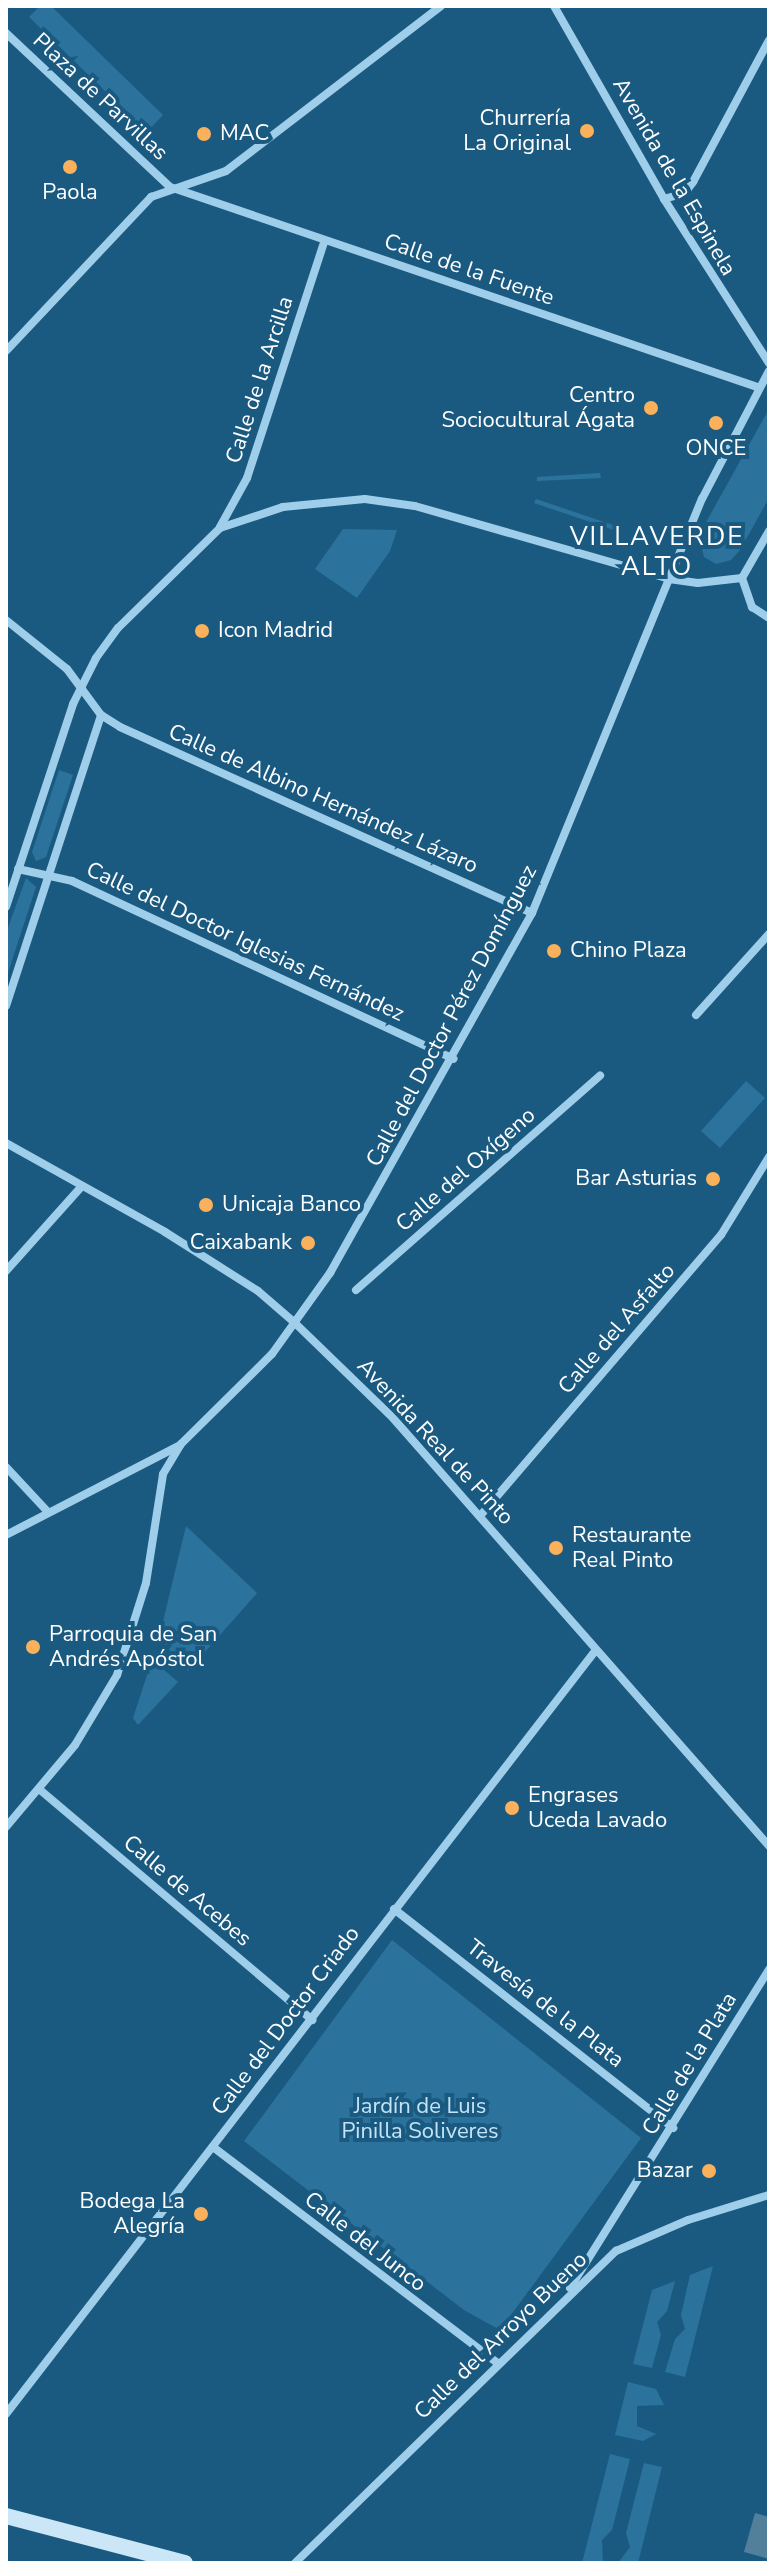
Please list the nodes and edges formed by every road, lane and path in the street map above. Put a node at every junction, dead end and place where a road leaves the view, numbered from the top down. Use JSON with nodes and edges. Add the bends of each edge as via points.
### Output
{"nodes":[{"id":1,"x":441,"y":6,"type":"edge"},
{"id":2,"x":554,"y":6,"type":"edge"},
{"id":3,"x":6,"y":33,"type":"edge"},
{"id":4,"x":769,"y":40,"type":"edge"},
{"id":5,"x":170,"y":187,"type":"junction"},
{"id":6,"x":664,"y":199,"type":"junction"},
{"id":7,"x":325,"y":240,"type":"junction"},
{"id":8,"x":6,"y":351,"type":"edge"},
{"id":9,"x":769,"y":363,"type":"edge"},
{"id":10,"x":769,"y":371,"type":"edge"},
{"id":11,"x":757,"y":387,"type":"junction"},
{"id":12,"x":220,"y":528,"type":"junction"},
{"id":13,"x":769,"y":531,"type":"edge"},
{"id":14,"x":742,"y":578,"type":"junction"},
{"id":15,"x":669,"y":579,"type":"junction"},
{"id":16,"x":769,"y":618,"type":"edge"},
{"id":17,"x":6,"y":620,"type":"edge"},
{"id":18,"x":82,"y":684,"type":"junction"},
{"id":19,"x":101,"y":715,"type":"junction"},
{"id":20,"x":18,"y":869,"type":"junction"},
{"id":21,"x":49,"y":872,"type":"junction"},
{"id":22,"x":6,"y":907,"type":"edge"},
{"id":23,"x":532,"y":913,"type":"junction"},
{"id":24,"x":769,"y":934,"type":"edge"},
{"id":25,"x":6,"y":1006,"type":"edge"},
{"id":26,"x":696,"y":1015,"type":"dead end"},
{"id":27,"x":453,"y":1059,"type":"junction"},
{"id":28,"x":600,"y":1076,"type":"dead end"},
{"id":29,"x":6,"y":1143,"type":"edge"},
{"id":30,"x":769,"y":1157,"type":"edge"},
{"id":31,"x":82,"y":1186,"type":"junction"},
{"id":32,"x":6,"y":1271,"type":"edge"},
{"id":33,"x":356,"y":1290,"type":"dead end"},
{"id":34,"x":295,"y":1323,"type":"junction"},
{"id":35,"x":181,"y":1444,"type":"junction"},
{"id":36,"x":6,"y":1467,"type":"edge"},
{"id":37,"x":47,"y":1511,"type":"junction"},
{"id":38,"x":480,"y":1516,"type":"junction"},
{"id":39,"x":6,"y":1535,"type":"edge"},
{"id":40,"x":595,"y":1651,"type":"junction"},
{"id":41,"x":39,"y":1789,"type":"junction"},
{"id":42,"x":6,"y":1827,"type":"edge"},
{"id":43,"x":769,"y":1846,"type":"edge"},
{"id":44,"x":394,"y":1909,"type":"junction"},
{"id":45,"x":769,"y":1969,"type":"edge"},
{"id":46,"x":312,"y":2020,"type":"junction"},
{"id":47,"x":673,"y":2128,"type":"junction"},
{"id":48,"x":213,"y":2147,"type":"junction"},
{"id":49,"x":769,"y":2195,"type":"edge"},
{"id":50,"x":563,"y":2299,"type":"junction"},
{"id":51,"x":498,"y":2363,"type":"junction"},
{"id":52,"x":6,"y":2414,"type":"edge"},
{"id":53,"x":6,"y":2516,"type":"edge"},
{"id":54,"x":185,"y":2563,"type":"edge"},
{"id":55,"x":295,"y":2563,"type":"edge"}],
"edges":[{"from":1,"to":5,"type":"street","via":[[226,171]]},
{"from":2,"to":6,"type":"street","name":"Avenida de la Espinela"},
{"from":3,"to":5,"type":"street","name":"Plaza de Parvillas"},
{"from":4,"to":6,"type":"street","via":[[693,182],[685,193]]},
{"from":5,"to":7,"type":"street","name":"Calle de la Fuente"},
{"from":5,"to":8,"type":"street","via":[[151,197]]},
{"from":6,"to":9,"type":"street","name":"Avenida de la Espinela"},
{"from":7,"to":11,"type":"street","name":"Calle de la Fuente"},
{"from":7,"to":12,"type":"street","name":"Calle de la Arcilla","via":[[247,478]]},
{"from":10,"to":11,"type":"street","name":"Calle del Doctor Pérez Domínguez"},
{"from":11,"to":15,"type":"street","name":"Calle del Doctor Pérez Domínguez"},
{"from":12,"to":15,"type":"street","via":[[283,507],[365,499],[493,526]]},
{"from":12,"to":18,"type":"street","via":[[118,628]]},
{"from":13,"to":14,"type":"street"},
{"from":14,"to":15,"type":"street"},
{"from":14,"to":16,"type":"street","via":[[752,607]]},
{"from":15,"to":23,"type":"street","name":"Calle del Doctor Pérez Domínguez"},
{"from":17,"to":18,"type":"street"},
{"from":18,"to":19,"type":"street"},
{"from":18,"to":20,"type":"street"},
{"from":19,"to":21,"type":"street"},
{"from":19,"to":23,"type":"street","name":"Calle de Albino Hernández Lázaro"},
{"from":20,"to":21,"type":"street","name":"Calle del Doctor Iglesias Fernández"},
{"from":20,"to":22,"type":"street"},
{"from":21,"to":25,"type":"street"},
{"from":21,"to":27,"type":"street","name":"Calle del Doctor Iglesias Fernández"},
{"from":23,"to":27,"type":"street","name":"Calle del Doctor Pérez Domínguez"},
{"from":24,"to":26,"type":"street"},
{"from":27,"to":34,"type":"street","name":"Calle del Doctor Pérez Domínguez","via":[[359,1229]]},
{"from":28,"to":33,"type":"street","name":"Calle del Oxígeno"},
{"from":29,"to":31,"type":"street","name":"Avenida Real de Pinto"},
{"from":30,"to":38,"type":"street","name":"Calle del Asfalto","via":[[721,1235]]},
{"from":31,"to":32,"type":"street"},
{"from":31,"to":34,"type":"street","name":"Avenida Real de Pinto","via":[[258,1291]]},
{"from":34,"to":35,"type":"street","name":"Calle del Doctor Pérez Domínguez","via":[[272,1354]]},
{"from":34,"to":38,"type":"street","name":"Avenida Real de Pinto","via":[[393,1418]]},
{"from":35,"to":37,"type":"street"},
{"from":35,"to":41,"type":"street","via":[[163,1474],[146,1583],[117,1675],[75,1745]]},
{"from":36,"to":37,"type":"street"},
{"from":37,"to":39,"type":"street"},
{"from":38,"to":40,"type":"street","name":"Avenida Real de Pinto"},
{"from":40,"to":43,"type":"street","name":"Avenida Real de Pinto"},
{"from":40,"to":44,"type":"street","name":"Calle del Doctor Criado"},
{"from":41,"to":42,"type":"street"},
{"from":41,"to":46,"type":"street","name":"Calle de Acebes"},
{"from":44,"to":46,"type":"street","name":"Calle del Doctor Criado"},
{"from":44,"to":47,"type":"street","name":"Travesía de la Plata"},
{"from":45,"to":47,"type":"street","name":"Calle de la Plata"},
{"from":46,"to":48,"type":"street","name":"Calle del Doctor Criado"},
{"from":47,"to":50,"type":"street","name":"Calle de la Plata"},
{"from":48,"to":51,"type":"street","name":"Calle del Junco"},
{"from":48,"to":52,"type":"street","name":"Calle del Doctor Criado"},
{"from":49,"to":50,"type":"street","name":"Calle del Arroyo Bueno","via":[[631,2241]]},
{"from":50,"to":51,"type":"street","name":"Calle del Arroyo Bueno"},
{"from":51,"to":55,"type":"street","name":"Calle del Arroyo Bueno"},
{"from":53,"to":54,"type":"street"}]}
